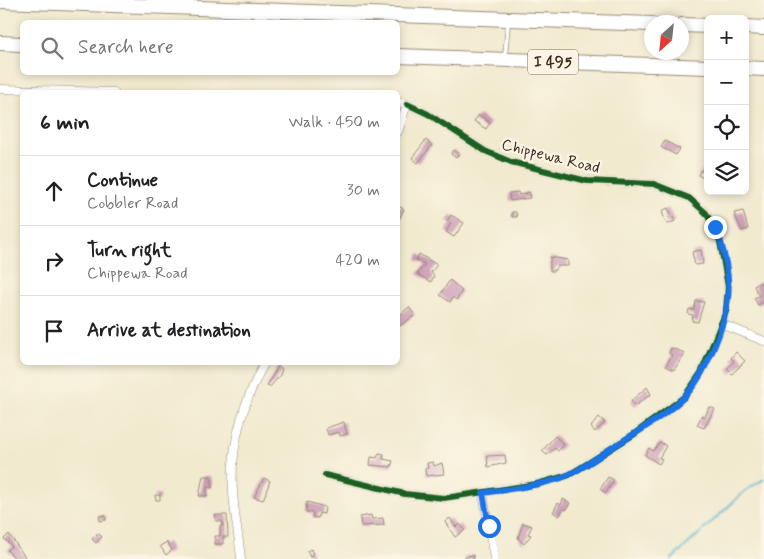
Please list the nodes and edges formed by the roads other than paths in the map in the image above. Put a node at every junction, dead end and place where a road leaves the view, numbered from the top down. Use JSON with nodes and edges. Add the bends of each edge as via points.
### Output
{"nodes":[{"id":1,"x":0,"y":1,"type":"edge"},
{"id":2,"x":508,"y":18,"type":"junction"},
{"id":3,"x":644,"y":24,"type":"edge"},
{"id":4,"x":689,"y":25,"type":"edge"},
{"id":5,"x":704,"y":26,"type":"edge"},
{"id":6,"x":749,"y":27,"type":"edge"},
{"id":7,"x":764,"y":28,"type":"edge"},
{"id":8,"x":0,"y":43,"type":"edge"},
{"id":9,"x":20,"y":44,"type":"edge"},
{"id":10,"x":400,"y":56,"type":"edge"},
{"id":11,"x":505,"y":60,"type":"junction"},
{"id":12,"x":704,"y":67,"type":"edge"},
{"id":13,"x":749,"y":68,"type":"edge"},
{"id":14,"x":764,"y":68,"type":"edge"},
{"id":15,"x":0,"y":89,"type":"edge"},
{"id":16,"x":38,"y":90,"type":"edge"},
{"id":17,"x":400,"y":102,"type":"edge"},
{"id":18,"x":407,"y":104,"type":"junction"},
{"id":19,"x":400,"y":126,"type":"edge"},
{"id":20,"x":722,"y":324,"type":"junction"},
{"id":21,"x":764,"y":341,"type":"edge"},
{"id":22,"x":264,"y":365,"type":"edge"},
{"id":23,"x":325,"y":475,"type":"dead end"},
{"id":24,"x":483,"y":493,"type":"junction"},
{"id":25,"x":241,"y":559,"type":"edge"},
{"id":26,"x":494,"y":559,"type":"edge"}],
"edges":[{"from":1,"to":2,"type":"highway"},
{"from":2,"to":3,"type":"highway"},
{"from":2,"to":11,"type":"lane"},
{"from":4,"to":5,"type":"highway"},
{"from":6,"to":7,"type":"highway"},
{"from":8,"to":9,"type":"highway"},
{"from":10,"to":11,"type":"highway","number":"I 495"},
{"from":11,"to":12,"type":"highway","number":"I 495"},
{"from":13,"to":14,"type":"highway"},
{"from":15,"to":16,"type":"street"},
{"from":17,"to":18,"type":"street","name":"Chippewa Road"},
{"from":18,"to":19,"type":"street"},
{"from":18,"to":20,"type":"street","name":"Chippewa Road","via":[[485,151],[511,162],[588,181],[660,185],[694,201],[713,223],[722,248],[728,291]]},
{"from":20,"to":21,"type":"street"},
{"from":20,"to":24,"type":"street","name":"Chippewa Road","via":[[694,384],[667,411],[568,475],[548,482]]},
{"from":22,"to":25,"type":"street","via":[[242,412],[234,453],[233,489]]},
{"from":23,"to":24,"type":"street","name":"Chippewa Road","via":[[431,498]]},
{"from":24,"to":26,"type":"street"}]}
